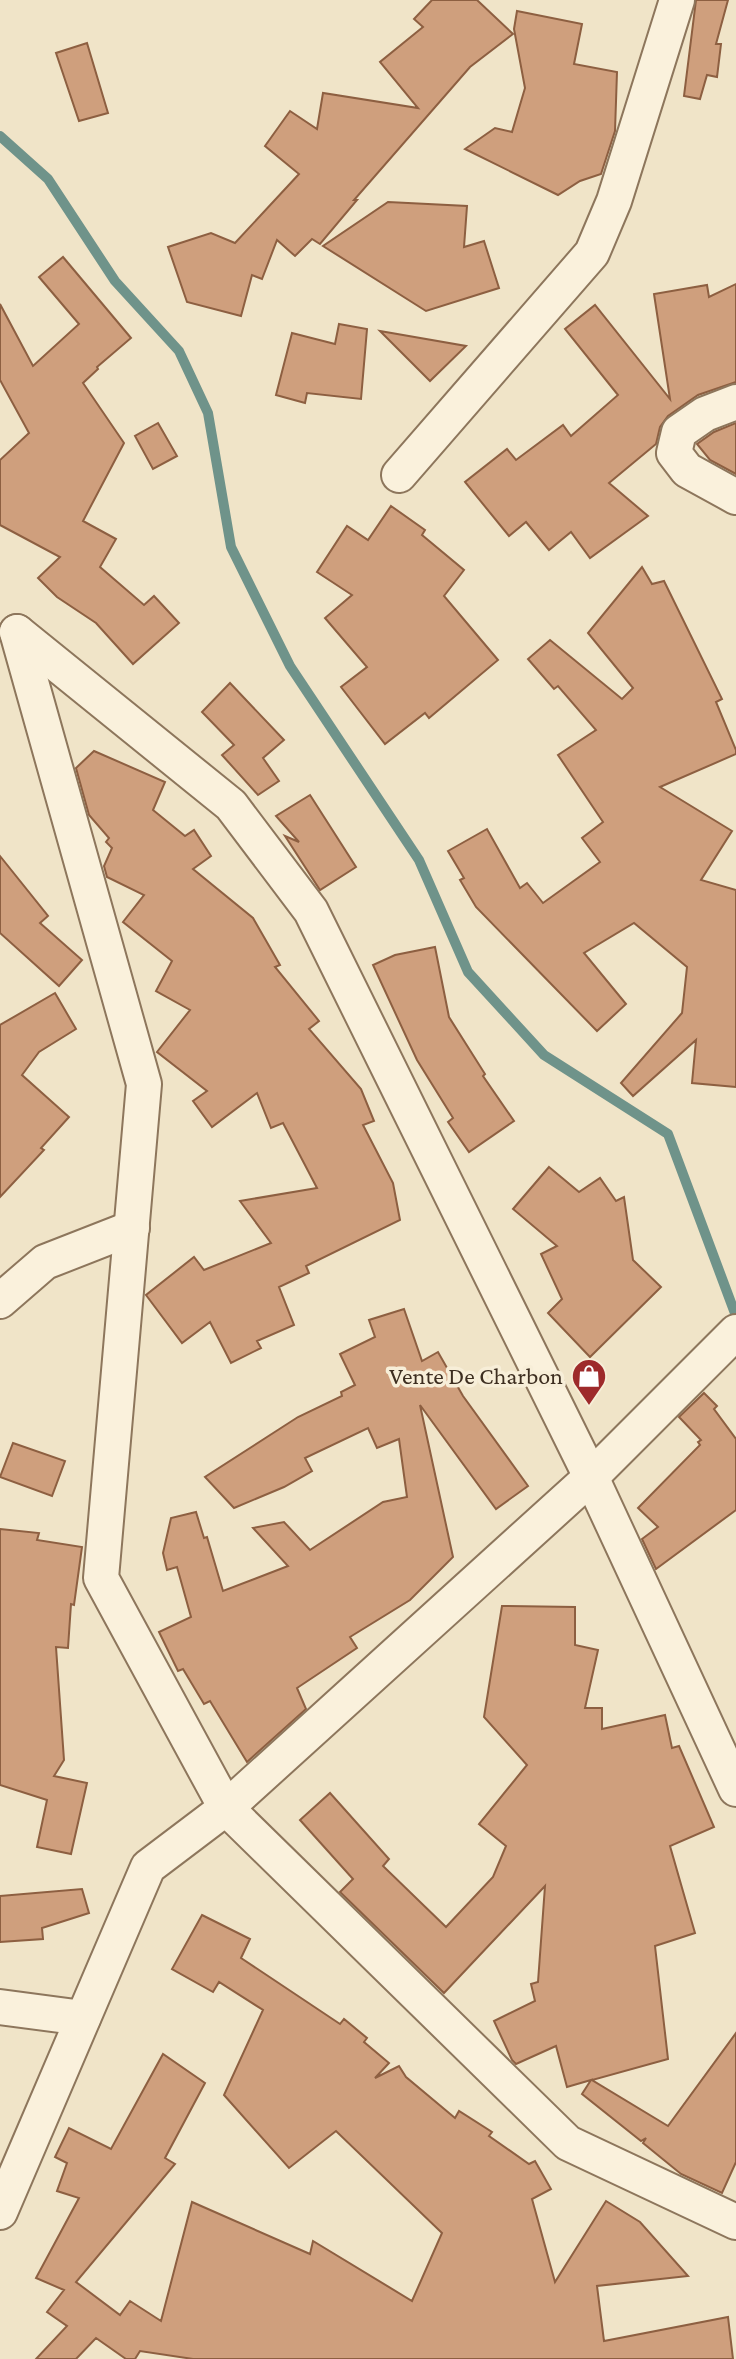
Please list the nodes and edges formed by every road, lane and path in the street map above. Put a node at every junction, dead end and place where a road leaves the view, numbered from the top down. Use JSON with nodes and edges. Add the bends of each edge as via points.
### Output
{"nodes":[{"id":1,"x":677,"y":0,"type":"edge"},
{"id":2,"x":736,"y":402,"type":"edge"},
{"id":3,"x":399,"y":475,"type":"dead end"},
{"id":4,"x":736,"y":497,"type":"edge"},
{"id":5,"x":132,"y":1228,"type":"junction"},
{"id":6,"x":3,"y":1293,"type":"edge"},
{"id":7,"x":730,"y":1338,"type":"edge"},
{"id":8,"x":591,"y":1477,"type":"junction"},
{"id":9,"x":736,"y":1789,"type":"edge"},
{"id":10,"x":226,"y":1808,"type":"junction"},
{"id":11,"x":0,"y":2007,"type":"edge"},
{"id":12,"x":83,"y":2018,"type":"junction"},
{"id":13,"x":0,"y":2212,"type":"edge"},
{"id":14,"x":736,"y":2222,"type":"edge"}],
"edges":[{"from":1,"to":3,"type":"street","via":[[614,201],[592,253]]},
{"from":2,"to":4,"type":"street","via":[[679,432],[674,453],[687,470]]},
{"from":5,"to":6,"type":"street","via":[[45,1262]]},
{"from":5,"to":8,"type":"street","via":[[144,1084],[17,632],[231,805],[311,911]]},
{"from":5,"to":10,"type":"street","via":[[101,1578]]},
{"from":7,"to":8,"type":"street"},
{"from":8,"to":9,"type":"street"},
{"from":8,"to":10,"type":"street"},
{"from":10,"to":12,"type":"street","via":[[148,1867]]},
{"from":10,"to":14,"type":"street","via":[[568,2143]]},
{"from":11,"to":12,"type":"street"},
{"from":12,"to":13,"type":"street"}]}
